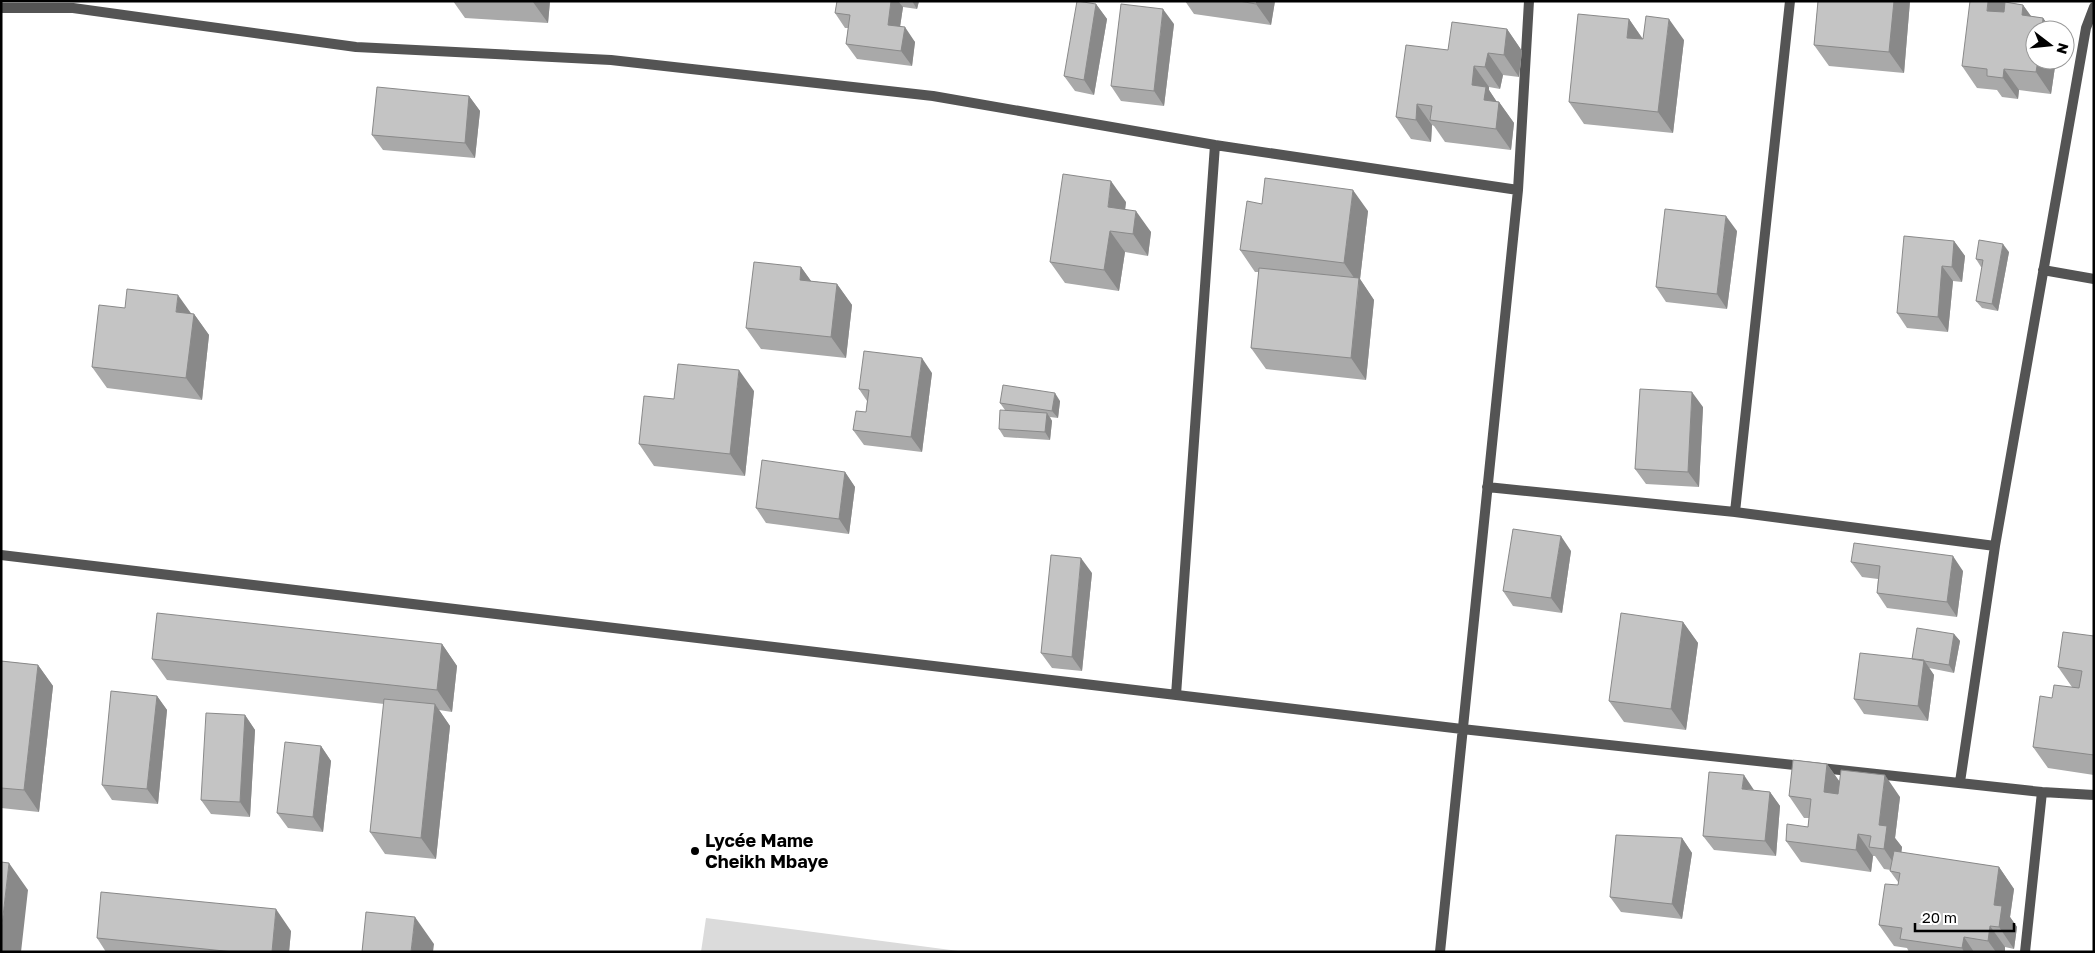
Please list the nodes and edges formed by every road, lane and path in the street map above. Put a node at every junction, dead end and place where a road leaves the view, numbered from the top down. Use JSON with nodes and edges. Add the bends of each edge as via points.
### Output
{"nodes":[{"id":1,"x":1529,"y":1,"type":"edge"},
{"id":2,"x":1790,"y":1,"type":"edge"},
{"id":3,"x":2094,"y":7,"type":"edge"},
{"id":4,"x":1,"y":8,"type":"edge"},
{"id":5,"x":1215,"y":146,"type":"junction"},
{"id":6,"x":1518,"y":190,"type":"junction"},
{"id":7,"x":2043,"y":270,"type":"junction"},
{"id":8,"x":2094,"y":279,"type":"edge"},
{"id":9,"x":1487,"y":487,"type":"junction"},
{"id":10,"x":1735,"y":512,"type":"junction"},
{"id":11,"x":1994,"y":546,"type":"junction"},
{"id":12,"x":1,"y":555,"type":"edge"},
{"id":13,"x":1176,"y":695,"type":"junction"},
{"id":14,"x":1462,"y":729,"type":"junction"},
{"id":15,"x":1960,"y":782,"type":"junction"},
{"id":16,"x":2042,"y":792,"type":"junction"},
{"id":17,"x":2094,"y":795,"type":"edge"},
{"id":18,"x":1440,"y":952,"type":"edge"},
{"id":19,"x":2025,"y":952,"type":"edge"}],
"edges":[{"from":1,"to":6,"type":"street"},
{"from":2,"to":10,"type":"street"},
{"from":3,"to":7,"type":"street","via":[[2086,28]]},
{"from":4,"to":5,"type":"street","via":[[73,8],[356,47],[610,60],[923,94]]},
{"from":5,"to":6,"type":"street"},
{"from":5,"to":13,"type":"street"},
{"from":6,"to":9,"type":"street"},
{"from":7,"to":8,"type":"street"},
{"from":7,"to":11,"type":"street"},
{"from":9,"to":10,"type":"street"},
{"from":9,"to":14,"type":"street"},
{"from":10,"to":11,"type":"street"},
{"from":11,"to":15,"type":"street"},
{"from":12,"to":13,"type":"street"},
{"from":13,"to":14,"type":"street"},
{"from":14,"to":15,"type":"street"},
{"from":14,"to":18,"type":"street"},
{"from":15,"to":16,"type":"street"},
{"from":16,"to":17,"type":"street"},
{"from":16,"to":19,"type":"street"}]}
